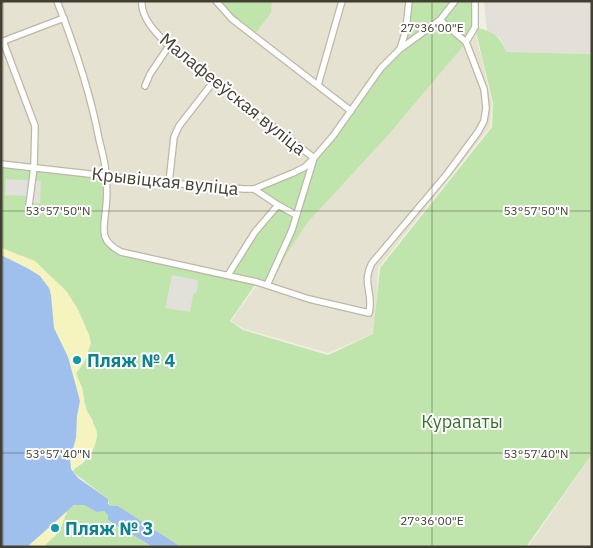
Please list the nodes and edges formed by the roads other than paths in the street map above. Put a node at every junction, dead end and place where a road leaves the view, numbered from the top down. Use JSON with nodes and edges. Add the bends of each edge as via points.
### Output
{"nodes":[{"id":1,"x":57,"y":1,"type":"edge"},
{"id":2,"x":142,"y":1,"type":"edge"},
{"id":3,"x":216,"y":1,"type":"edge"},
{"id":4,"x":342,"y":1,"type":"edge"},
{"id":5,"x":409,"y":1,"type":"edge"},
{"id":6,"x":455,"y":1,"type":"edge"},
{"id":7,"x":475,"y":1,"type":"edge"},
{"id":8,"x":64,"y":18,"type":"junction"},
{"id":9,"x":440,"y":20,"type":"junction"},
{"id":10,"x":2,"y":42,"type":"edge"},
{"id":11,"x":466,"y":42,"type":"junction"},
{"id":12,"x":169,"y":46,"type":"junction"},
{"id":13,"x":400,"y":49,"type":"junction"},
{"id":14,"x":214,"y":81,"type":"junction"},
{"id":15,"x":318,"y":85,"type":"junction"},
{"id":16,"x":145,"y":86,"type":"dead end"},
{"id":17,"x":351,"y":111,"type":"junction"},
{"id":18,"x":314,"y":158,"type":"junction"},
{"id":19,"x":1,"y":164,"type":"edge"},
{"id":20,"x":34,"y":167,"type":"junction"},
{"id":21,"x":106,"y":176,"type":"junction"},
{"id":22,"x":169,"y":183,"type":"junction"},
{"id":23,"x":254,"y":189,"type":"junction"},
{"id":24,"x":278,"y":205,"type":"junction"},
{"id":25,"x":28,"y":213,"type":"dead end"},
{"id":26,"x":296,"y":216,"type":"junction"},
{"id":27,"x":228,"y":276,"type":"junction"},
{"id":28,"x":267,"y":285,"type":"junction"}],
"edges":[{"from":1,"to":8,"type":"street"},
{"from":2,"to":12,"type":"street","name":"Малафееўская вуліца","via":[[147,20]]},
{"from":3,"to":15,"type":"street","via":[[232,19]]},
{"from":4,"to":15,"type":"street"},
{"from":5,"to":13,"type":"street","name":"Крывіцкая вуліца"},
{"from":6,"to":9,"type":"street"},
{"from":7,"to":11,"type":"street","via":[[475,27]]},
{"from":8,"to":10,"type":"street"},
{"from":8,"to":21,"type":"street","via":[[79,56],[93,108]]},
{"from":9,"to":11,"type":"street"},
{"from":9,"to":13,"type":"street"},
{"from":10,"to":20,"type":"street","via":[[35,126]]},
{"from":11,"to":28,"type":"street","via":[[484,89],[484,121],[447,174],[372,263],[367,278],[369,313]]},
{"from":12,"to":14,"type":"street","name":"Малафееўская вуліца"},
{"from":12,"to":16,"type":"street"},
{"from":13,"to":17,"type":"street","name":"Крывіцкая вуліца","via":[[381,68]]},
{"from":14,"to":18,"type":"street","name":"Малафееўская вуліца"},
{"from":14,"to":22,"type":"street","via":[[174,137]]},
{"from":15,"to":17,"type":"street"},
{"from":17,"to":18,"type":"street","name":"Крывіцкая вуліца"},
{"from":18,"to":23,"type":"street","name":"Крывіцкая вуліца","via":[[293,173]]},
{"from":18,"to":26,"type":"street"},
{"from":19,"to":20,"type":"street","name":"Крывіцкая вуліца"},
{"from":20,"to":21,"type":"street","name":"Крывіцкая вуліца"},
{"from":20,"to":25,"type":"street"},
{"from":21,"to":22,"type":"street","name":"Крывіцкая вуліца"},
{"from":21,"to":27,"type":"street","via":[[104,231],[114,248]]},
{"from":22,"to":23,"type":"street","name":"Крывіцкая вуліца"},
{"from":23,"to":24,"type":"street"},
{"from":24,"to":26,"type":"street"},
{"from":24,"to":27,"type":"street","via":[[255,232]]},
{"from":26,"to":28,"type":"street"},
{"from":27,"to":28,"type":"street"}]}
